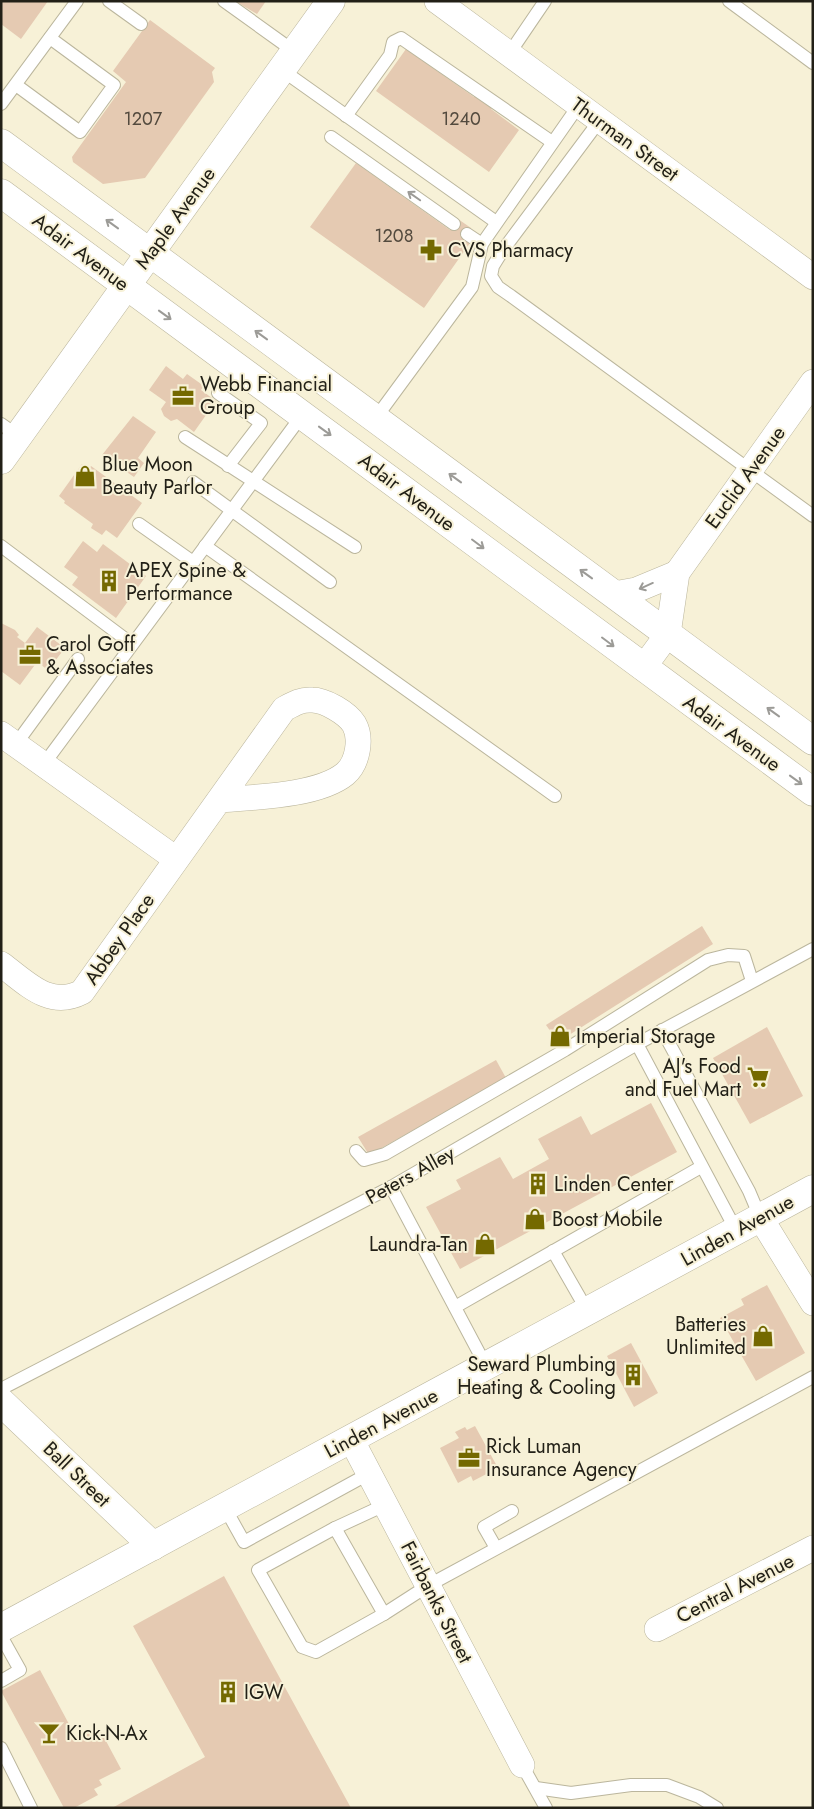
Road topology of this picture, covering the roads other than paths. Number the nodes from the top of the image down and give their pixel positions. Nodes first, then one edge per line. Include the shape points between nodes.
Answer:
1 (77, 1) edge
2 (109, 1) edge
3 (224, 1) edge
4 (331, 1) edge
5 (730, 1) edge
6 (439, 2) edge
7 (543, 2) edge
8 (141, 24) dead end
9 (50, 38) junction
10 (509, 54) junction
11 (289, 61) junction
12 (813, 63) edge
13 (16, 85) junction
14 (1, 104) edge
15 (579, 105) junction
16 (346, 116) junction
17 (600, 120) junction
18 (330, 137) dead end
19 (552, 142) junction
20 (1, 143) edge
21 (1, 192) edge
22 (496, 222) junction
23 (454, 224) dead end
24 (467, 234) dead end
25 (482, 244) junction
26 (151, 253) junction
27 (813, 277) edge
28 (126, 285) junction
29 (813, 382) edge
30 (218, 393) dead end
31 (303, 414) junction
32 (375, 419) junction
33 (10, 430) edge
34 (185, 437) dead end
35 (1, 460) edge
36 (228, 466) junction
37 (750, 469) junction
38 (252, 481) junction
39 (193, 482) dead end
40 (232, 510) junction
41 (813, 516) edge
42 (139, 524) dead end
43 (1, 546) edge
44 (205, 546) junction
45 (355, 547) dead end
46 (193, 562) junction
47 (677, 573) junction
48 (330, 582) dead end
49 (614, 594) junction
50 (668, 634) junction
51 (132, 644) junction
52 (78, 659) dead end
53 (643, 668) junction
54 (9, 739) edge
55 (813, 741) edge
56 (44, 764) junction
57 (813, 792) edge
58 (555, 796) dead end
59 (219, 800) junction
60 (176, 859) junction
61 (813, 949) edge
62 (1, 964) edge
63 (752, 981) junction
64 (662, 1030) junction
65 (637, 1044) junction
66 (356, 1151) dead end
67 (701, 1167) junction
68 (391, 1187) junction
69 (813, 1189) edge
70 (760, 1217) junction
71 (736, 1230) junction
72 (553, 1251) junction
73 (813, 1303) edge
74 (455, 1307) junction
75 (588, 1312) junction
76 (486, 1366) junction
77 (813, 1377) edge
78 (1, 1389) edge
79 (1, 1402) edge
80 (351, 1440) junction
81 (370, 1473) junction
82 (387, 1504) junction
83 (224, 1508) junction
84 (512, 1511) dead end
85 (335, 1528) junction
86 (153, 1546) junction
87 (496, 1548) junction
88 (813, 1548) edge
89 (429, 1585) junction
90 (384, 1614) junction
91 (1, 1628) edge
92 (657, 1629) dead end
93 (1, 1636) edge
94 (1, 1681) edge
95 (1, 1748) edge
96 (522, 1765) joint
97 (536, 1788) junction
98 (31, 1808) edge
99 (546, 1808) edge
100 (717, 1808) edge

1 - 9 lane
2 - 8 lane
3 - 11 lane
4 - 11 main road, Maple Avenue
5 - 12 lane
6 - 10 street, Thurman Street
7 - 10 lane
9 - 13 lane
9 - 13 lane via 114,85 80,132
10 - 15 street, Thurman Street
11 - 16 lane
11 - 26 main road, Maple Avenue
13 - 14 lane
15 - 17 street, Thurman Street
15 - 19 lane
16 - 19 lane via 390,55 392,42 401,38
16 - 22 lane
17 - 27 street, Thurman Street
17 - 37 lane via 503,250 491,276 498,287 510,296
23 -> 18 lane
19 - 22 lane
26 -> 20 main road, Adair Avenue
21 - 28 main road, Adair Avenue
22 - 25 lane
24 - 25 lane
25 - 32 lane via 472,287
26 - 28 main road, Maple Avenue
32 -> 26 main road, Adair Avenue
28 -> 31 main road, Adair Avenue
28 - 33 main road, Maple Avenue
29 - 37 street, Euclid Avenue
30 - 36 lane via 261,423
31 - 38 lane
31 -> 53 main road, Adair Avenue
49 -> 32 main road, Adair Avenue
33 - 35 main road, Maple Avenue
34 - 36 lane
36 - 38 lane
37 - 41 lane
37 - 47 street, Euclid Avenue
38 - 40 lane
38 - 45 lane
39 - 40 lane
40 - 44 lane
40 - 48 lane
42 - 46 lane
43 - 51 lane
44 - 46 lane
44 - 58 lane
46 - 51 lane
47 -> 49 street via 636,590
47 - 50 street, Euclid Avenue
49 - 50 main road, Adair Avenue
50 - 53 street, Euclid Avenue
55 -> 50 main road, Adair Avenue
51 - 56 lane
52 - 54 lane
53 -> 57 main road, Adair Avenue
54 - 56 street
56 - 60 street
59 - 59 street, Abbey Place via 286,794 326,784 346,773 357,758 354,724 336,708 314,699 298,701 284,709
59 - 60 street, Abbey Place
60 - 62 street, Abbey Place via 82,992 69,999 49,997
61 - 63 lane, Peters Alley
63 - 64 lane, Peters Alley
63 - 66 lane via 744,956 728,955 708,960 565,1050 385,1154 364,1160
64 - 65 lane, Peters Alley
64 - 70 lane
65 - 67 lane
65 - 68 lane, Peters Alley
67 - 71 lane
67 - 72 lane
68 - 74 lane
68 - 78 lane, Peters Alley
69 - 70 main road, Linden Avenue
70 - 71 main road, Linden Avenue
70 - 73 street
71 - 75 main road, Linden Avenue
72 - 74 lane
72 - 75 lane
74 - 76 lane
75 - 76 main road, Linden Avenue
76 - 80 main road, Linden Avenue
77 - 87 lane
79 - 86 main road, Ball Street
80 - 81 street, Fairbanks Street
80 - 83 main road, Linden Avenue
81 - 82 street, Fairbanks Street
81 - 83 lane via 244,1542
82 - 85 lane
82 - 89 street, Fairbanks Street
83 - 86 main road, Linden Avenue
84 - 87 lane via 484,1527
85 - 90 lane
85 - 90 lane via 258,1570 282,1613 302,1648 316,1652
86 - 91 main road, Linden Avenue
87 - 89 lane
88 - 92 street, Central Avenue
89 - 90 lane
89 - 96 street, Fairbanks Street
93 - 94 lane via 20,1670
95 - 98 lane
96 - 97 lane
97 - 99 lane
97 - 100 lane via 571,1793 631,1785 668,1785

